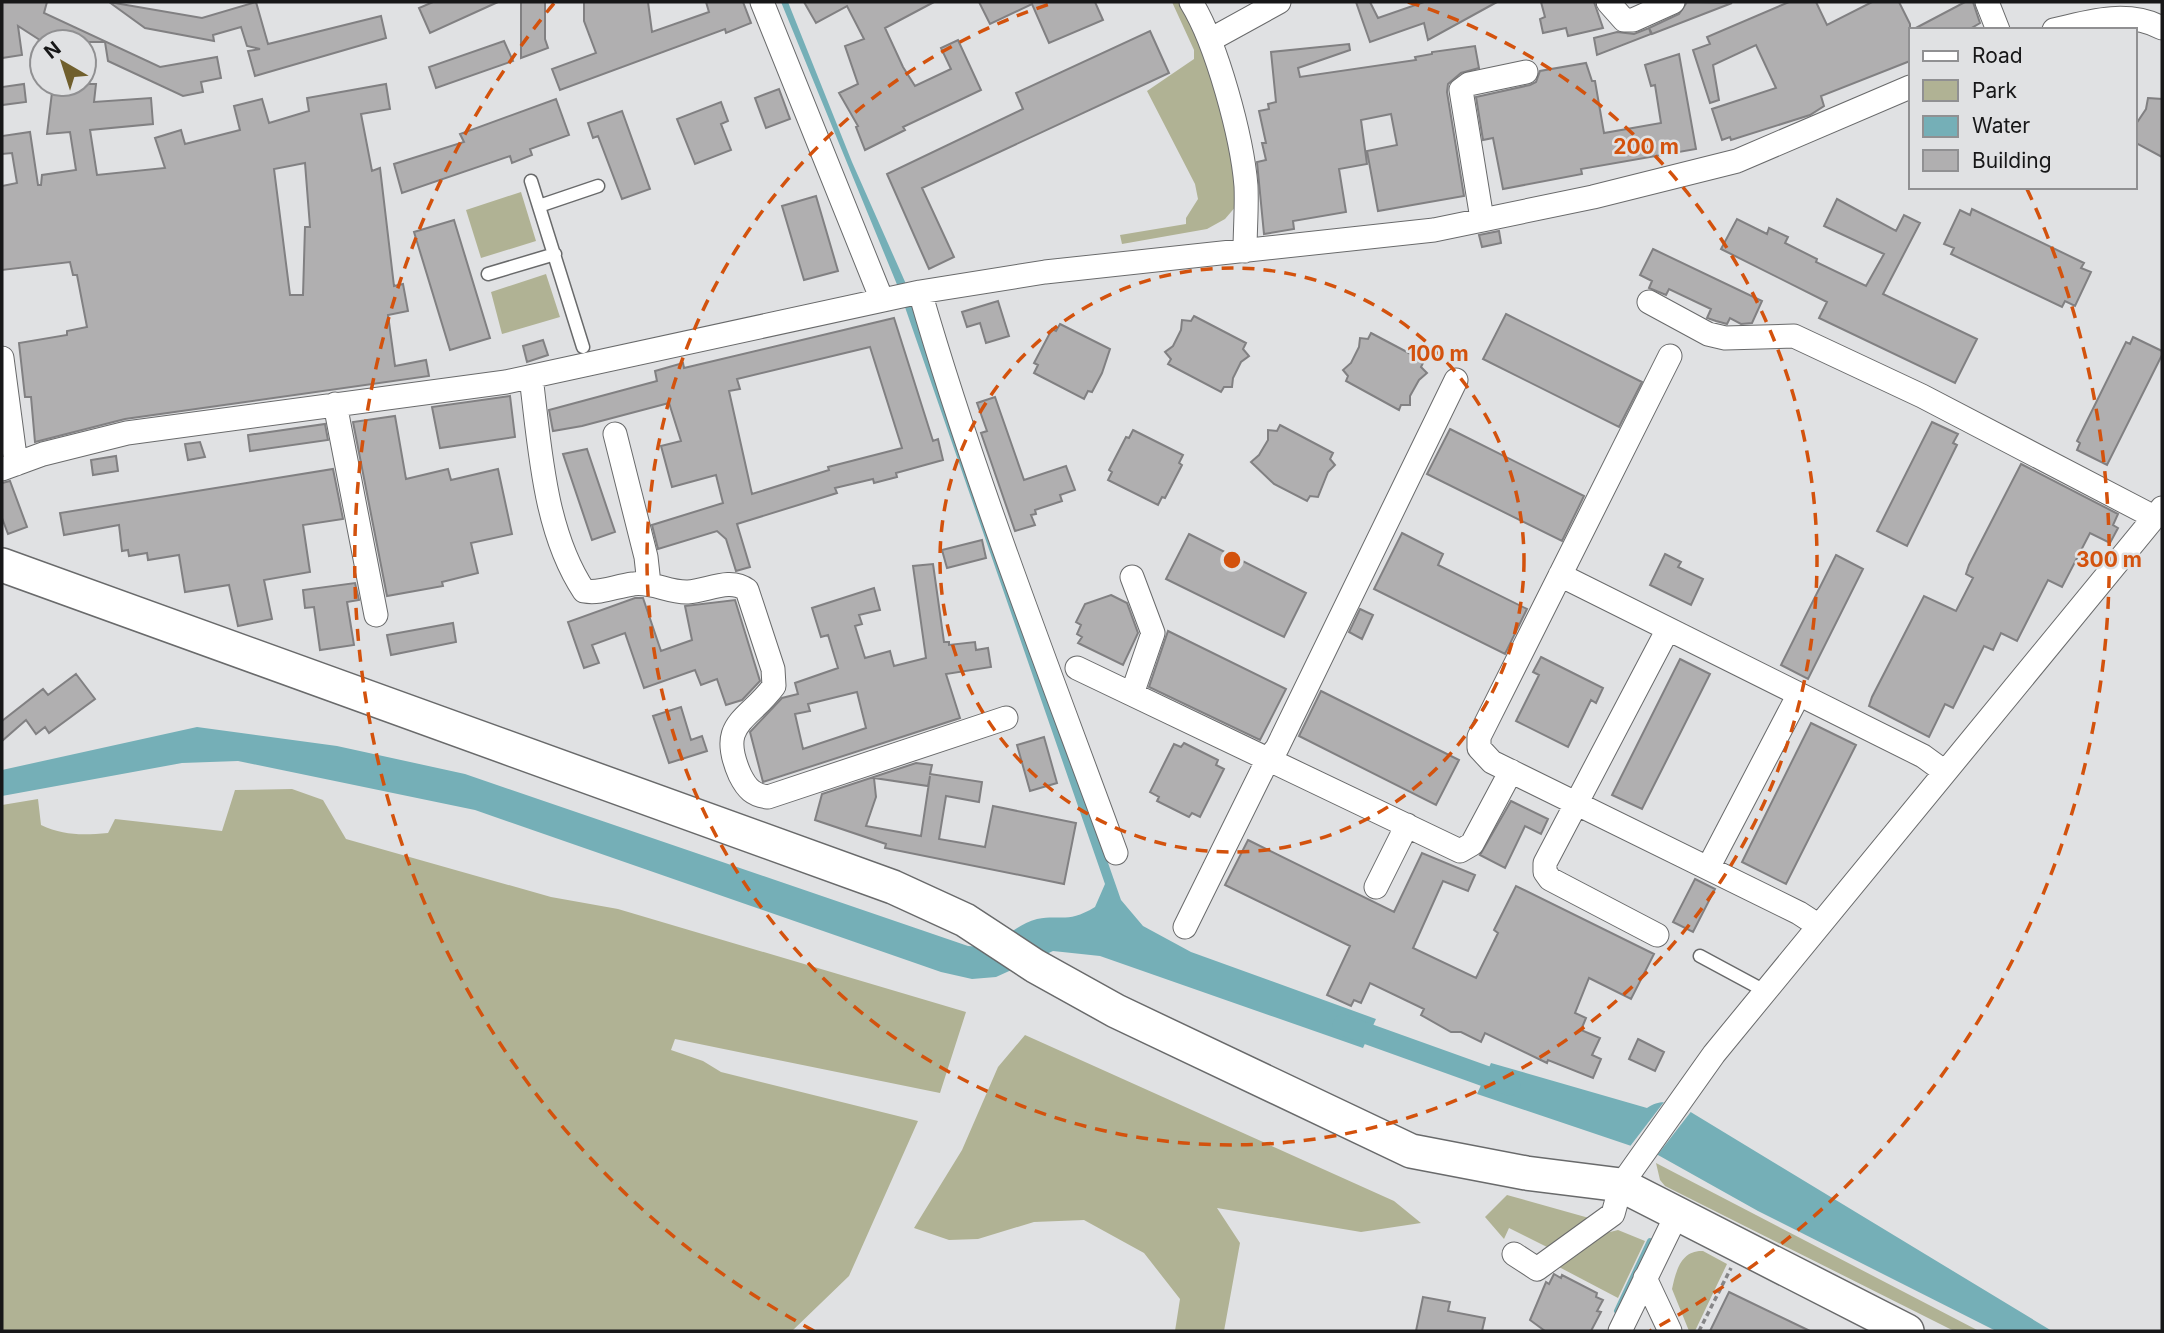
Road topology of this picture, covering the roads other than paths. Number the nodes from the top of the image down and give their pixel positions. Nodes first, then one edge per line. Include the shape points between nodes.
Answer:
1 (762, 2) edge
2 (1191, 2) edge
3 (1279, 2) edge
4 (1608, 2) edge
5 (1673, 2) edge
6 (1987, 2) edge
7 (2133, 10) edge
8 (1997, 28) edge
9 (2062, 28) edge
10 (2162, 28) edge
11 (1210, 40) junction
12 (1526, 72) dead end
13 (1909, 88) edge
14 (531, 181) dead end
15 (598, 186) dead end
16 (539, 206) junction
17 (1482, 219) junction
18 (1245, 251) junction
19 (555, 254) junction
20 (488, 275) dead end
21 (903, 295) junction
22 (1648, 302) dead end
23 (585, 356) junction
24 (1670, 356) dead end
25 (2, 358) edge
26 (531, 377) junction
27 (1456, 380) dead end
28 (335, 404) junction
29 (615, 435) dead end
30 (9, 467) edge
31 (2158, 512) edge
32 (2, 565) edge
33 (1560, 575) junction
34 (1132, 577) dead end
35 (649, 584) junction
36 (376, 615) dead end
37 (1668, 629) junction
38 (1077, 668) dead end
39 (1132, 694) junction
40 (1799, 694) junction
41 (1006, 718) dead end
42 (1268, 759) junction
43 (1511, 771) junction
44 (1945, 772) junction
45 (1577, 804) junction
46 (1407, 825) junction
47 (1116, 853) dead end
48 (1708, 868) junction
49 (1376, 887) dead end
50 (1819, 926) junction
51 (1185, 927) dead end
52 (1657, 935) dead end
53 (1700, 956) dead end
54 (1765, 991) junction
55 (1621, 1185) junction
56 (1677, 1214) junction
57 (1514, 1254) dead end
58 (1645, 1278) junction
59 (1627, 1328) edge
60 (1670, 1331) edge
61 (1907, 1331) edge

1 - 21 street
2 - 11 street
3 - 11 street
4 - 5 street via 1624,20 1633,20
6 - 8 street
7 - 9 street
7 - 10 street
11 - 18 street via 1246,185
12 - 17 street via 1469,84 1461,90
13 - 17 street via 1737,161
14 - 16 lane
15 - 16 lane
16 - 19 lane
17 - 18 street via 1434,230
18 - 21 street via 1045,272
19 - 20 lane
19 - 23 lane
21 - 23 street
21 - 47 street via 938,354
22 - 31 street via 1708,334 1726,338 1794,336
23 - 26 street
24 - 33 street
25 - 30 street
26 - 28 street
26 - 35 street via 542,463 558,533 574,576 584,591 595,593
27 - 42 street
28 - 30 street via 127,433
28 - 36 street
29 - 35 street
31 - 44 street
32 - 55 main road via 893,887 965,920 1035,966 1149,1027 1411,1151
33 - 37 street
33 - 43 street via 1479,737 1484,756
34 - 39 street via 1153,633
35 - 41 street via 687,593 732,584 747,590 774,685 732,733 734,761 754,795 768,797
37 - 40 street
37 - 45 street
38 - 39 street
39 - 42 street
40 - 44 street via 1923,756
40 - 48 street
42 - 46 street
42 - 51 street
43 - 45 street
43 - 46 street via 1467,849 1460,851
44 - 50 street
45 - 48 street
45 - 52 street via 1545,863 1545,872
46 - 49 street
48 - 50 street
50 - 54 street
53 - 54 lane
54 - 55 street
55 - 56 main road
55 - 57 street via 1613,1214 1537,1269
56 - 58 street
56 - 61 main road
58 - 59 street
58 - 60 street

